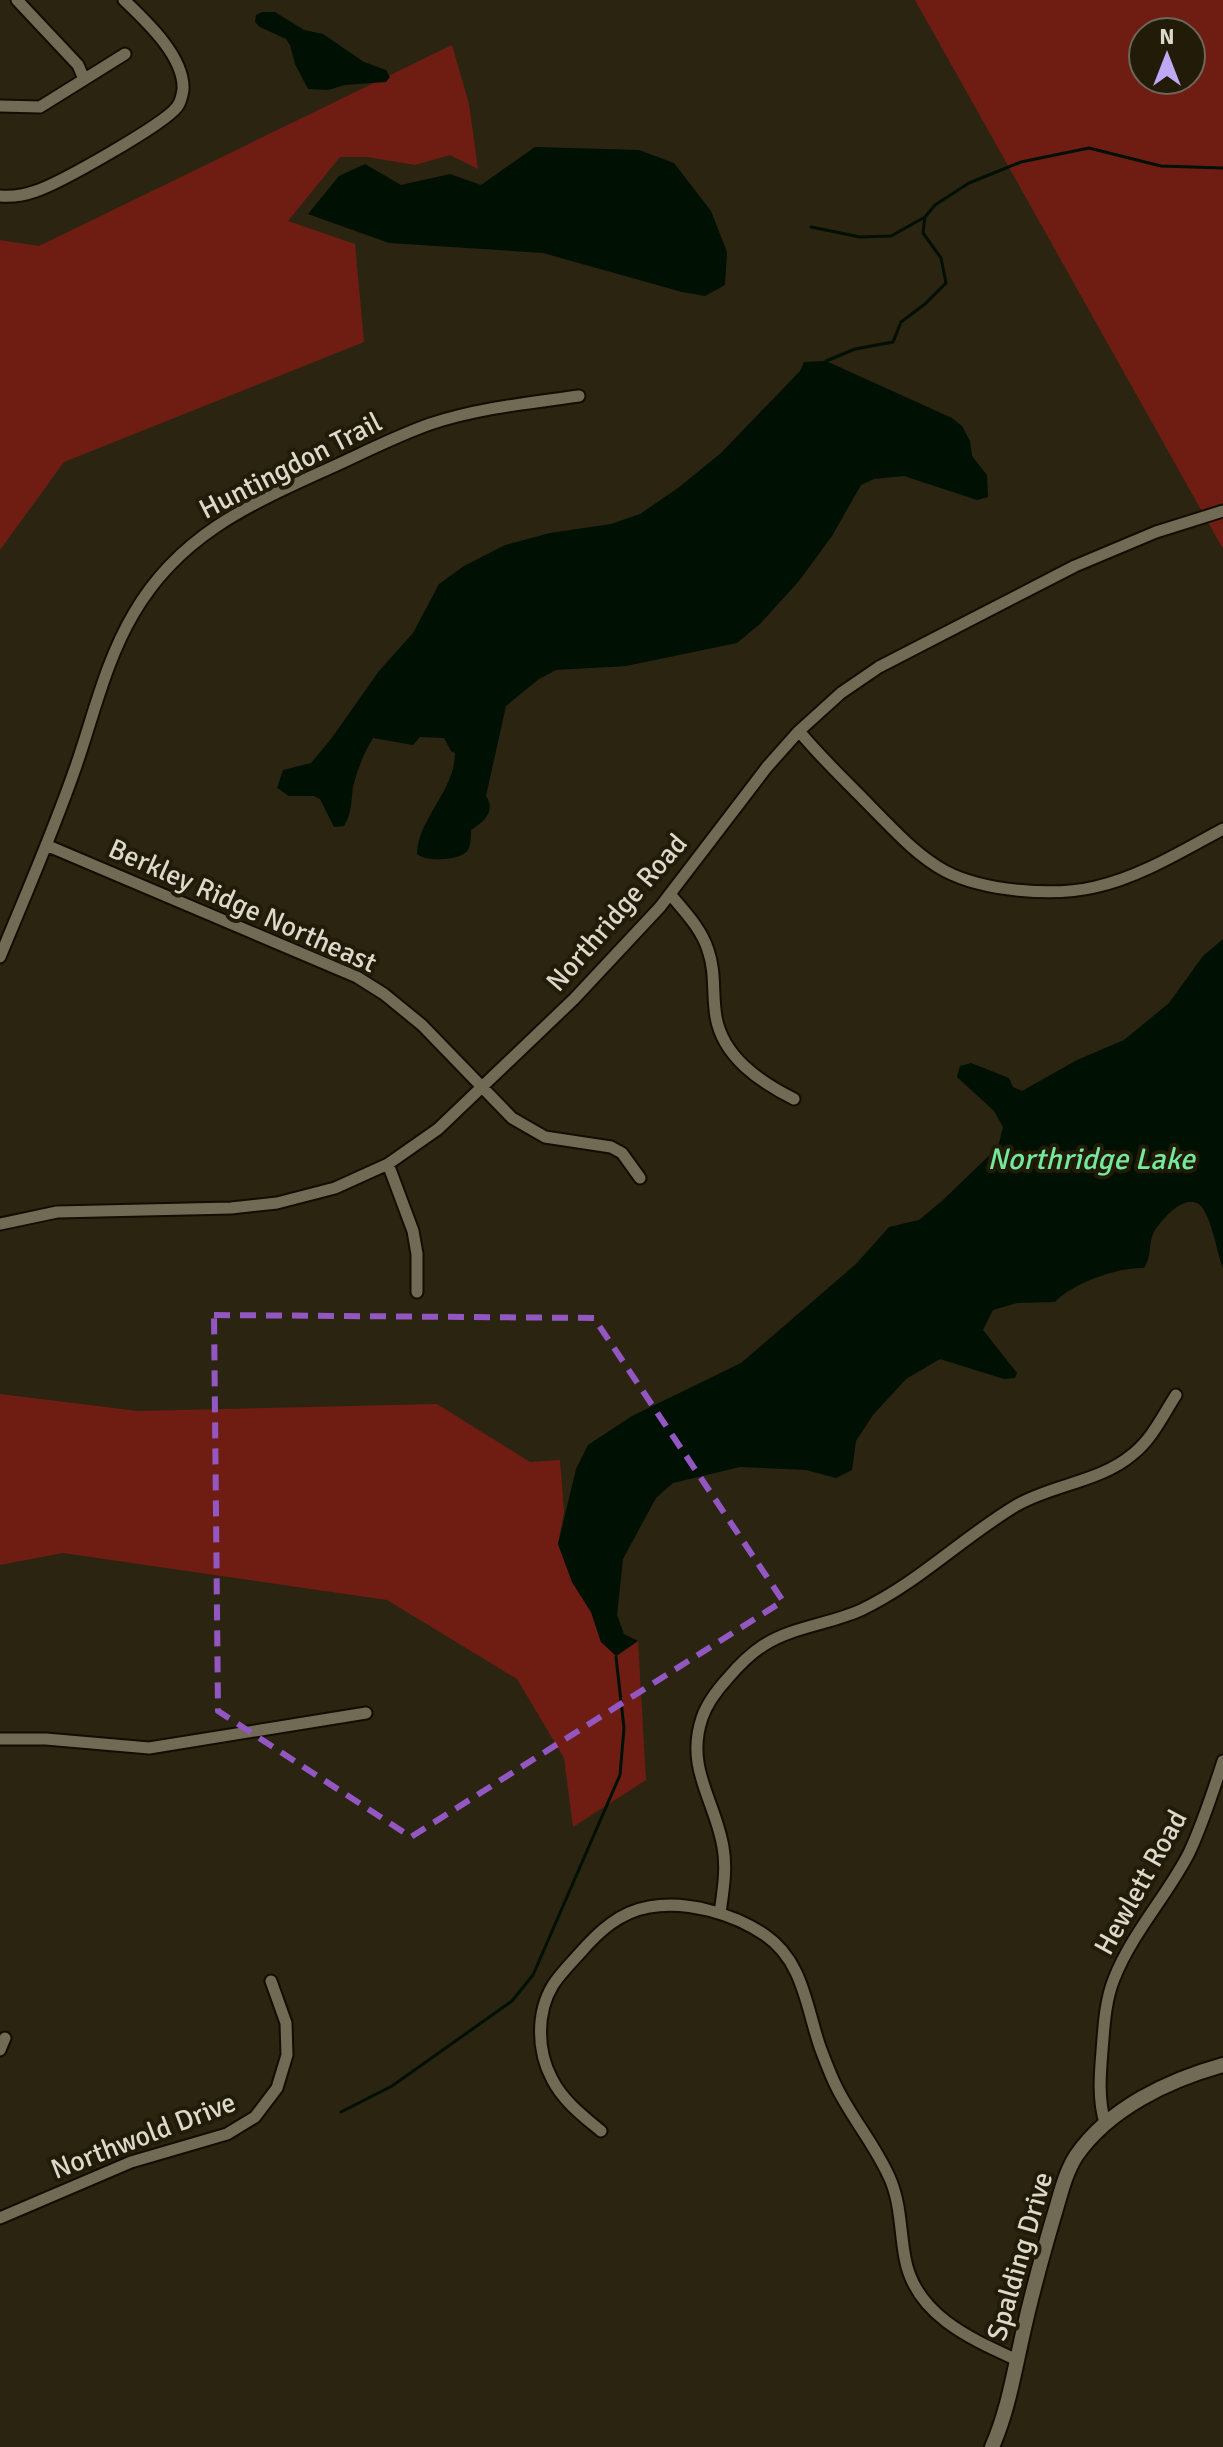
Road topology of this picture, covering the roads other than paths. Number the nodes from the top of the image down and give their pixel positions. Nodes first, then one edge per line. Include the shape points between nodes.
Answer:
1 (17, 0) edge
2 (124, 0) edge
3 (125, 54) dead end
4 (84, 79) junction
5 (0, 106) edge
6 (0, 196) edge
7 (579, 396) dead end
8 (1223, 511) edge
9 (799, 731) junction
10 (1223, 829) edge
11 (46, 845) junction
12 (670, 894) junction
13 (0, 957) edge
14 (483, 1088) junction
15 (794, 1099) dead end
16 (388, 1164) junction
17 (640, 1178) dead end
18 (0, 1224) edge
19 (417, 1292) dead end
20 (1176, 1395) dead end
21 (366, 1713) dead end
22 (0, 1739) edge
23 (1223, 1761) edge
24 (720, 1913) junction
25 (271, 1981) dead end
26 (5, 2038) dead end
27 (0, 2050) edge
28 (1223, 2065) edge
29 (1105, 2123) junction
30 (601, 2131) dead end
31 (0, 2218) edge
32 (1017, 2360) junction
33 (992, 2447) edge

1 - 4 street via 78,65
2 - 6 street via 149,23 175,61 183,87 176,109 53,184
3 - 4 street
4 - 5 street via 40,107
7 - 11 street, Huntingdon Trail via 430,424 261,500 199,537 159,576 121,638
8 - 9 street, Northridge Road via 1113,548 879,667
9 - 10 street via 916,852 947,872 981,884 1047,892 1094,888 1163,861
9 - 12 street, Northridge Road
11 - 13 street, Huntingdon Trail
11 - 14 street, Berkley Ridge Northeast via 357,977 422,1025
12 - 14 street, Northridge Road
12 - 15 street via 708,948 715,1016 726,1045 756,1077
14 - 16 street, Northridge Road
14 - 17 street, Berkley Ridge Northeast via 531,1131 611,1147
16 - 18 street, Northridge Road via 335,1188 277,1203 57,1212
16 - 19 street via 413,1231
20 - 24 street via 1148,1439 1122,1463 1019,1504 898,1590 860,1610 766,1643 721,1686 703,1716 696,1751 724,1849
21 - 22 street via 149,1748
23 - 29 street, Hewlett Road via 1188,1854 1113,1981 1100,2072
24 - 30 street via 667,1905 628,1913 595,1936 553,1985 540,2025 544,2060 562,2095
24 - 32 street via 767,1936 796,1969 835,2085 892,2183 905,2261 922,2296 956,2330
25 - 31 street, Northwold Drive via 286,2023 287,2055 277,2088 255,2117 227,2134 131,2162
26 - 27 street
28 - 29 street, Spalding Drive via 1163,2087
29 - 32 street, Spalding Drive via 1066,2175
32 - 33 street, Spalding Drive

